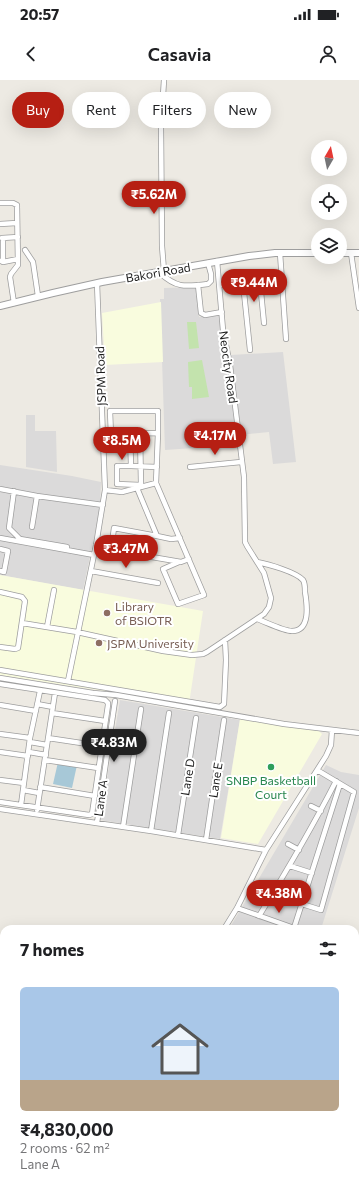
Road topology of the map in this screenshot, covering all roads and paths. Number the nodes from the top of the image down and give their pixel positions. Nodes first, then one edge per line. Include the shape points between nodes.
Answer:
1 (164, 80) edge
2 (0, 203) edge
3 (17, 223) junction
4 (0, 224) edge
5 (18, 237) junction
6 (2, 238) edge
7 (26, 250) dead end
8 (280, 253) junction
9 (311, 253) edge
10 (347, 253) edge
11 (351, 253) junction
12 (359, 253) edge
13 (18, 259) junction
14 (217, 261) junction
15 (2, 262) edge
16 (208, 263) junction
17 (162, 271) junction
18 (282, 280) junction
19 (260, 282) junction
20 (97, 283) junction
21 (243, 283) junction
22 (198, 285) junction
23 (220, 285) junction
24 (38, 296) junction
25 (14, 303) junction
26 (0, 306) edge
27 (359, 308) edge
28 (222, 312) junction
29 (264, 323) dead end
30 (286, 339) dead end
31 (250, 350) dead end
32 (140, 433) junction
33 (158, 433) junction
34 (130, 434) junction
35 (102, 435) junction
36 (112, 435) junction
37 (241, 462) junction
38 (131, 466) junction
39 (140, 467) junction
40 (157, 467) junction
41 (190, 467) dead end
42 (156, 482) junction
43 (139, 487) junction
44 (0, 489) edge
45 (105, 490) junction
46 (14, 491) junction
47 (37, 496) junction
48 (103, 505) junction
49 (32, 527) dead end
50 (157, 536) junction
51 (0, 538) edge
52 (180, 538) junction
53 (67, 547) dead end
54 (0, 549) edge
55 (94, 555) junction
56 (189, 559) junction
57 (181, 562) junction
58 (257, 562) junction
59 (91, 571) junction
60 (0, 572) edge
61 (158, 583) dead end
62 (54, 590) dead end
63 (0, 592) edge
64 (257, 619) junction
65 (22, 623) junction
66 (47, 627) junction
67 (77, 632) junction
68 (225, 640) junction
69 (0, 647) edge
70 (0, 670) edge
71 (0, 678) edge
72 (68, 681) junction
73 (0, 684) edge
74 (48, 685) junction
75 (40, 691) junction
76 (47, 692) junction
77 (56, 693) junction
78 (115, 701) dead end
79 (37, 704) junction
80 (0, 705) edge
81 (53, 707) junction
82 (141, 709) dead end
83 (36, 711) junction
84 (52, 713) junction
85 (169, 713) dead end
86 (196, 718) dead end
87 (105, 720) junction
88 (224, 720) dead end
89 (332, 730) junction
90 (359, 733) edge
91 (0, 734) edge
92 (48, 738) junction
93 (30, 740) junction
94 (47, 744) junction
95 (101, 746) junction
96 (0, 752) edge
97 (28, 754) junction
98 (45, 757) junction
99 (98, 768) junction
100 (317, 770) junction
101 (0, 780) edge
102 (24, 783) junction
103 (338, 783) junction
104 (40, 787) junction
105 (23, 790) junction
106 (39, 793) junction
107 (95, 796) junction
108 (0, 802) edge
109 (21, 805) junction
110 (311, 806) dead end
111 (37, 807) junction
112 (0, 809) edge
113 (321, 811) junction
114 (36, 814) junction
115 (97, 823) junction
116 (123, 827) junction
117 (151, 831) junction
118 (178, 835) junction
119 (206, 840) junction
120 (288, 844) dead end
121 (266, 850) junction
122 (299, 850) junction
123 (290, 866) junction
124 (312, 873) junction
125 (302, 904) junction
126 (237, 908) junction
127 (258, 916) junction
128 (226, 925) edge
129 (285, 925) edge
130 (295, 925) edge

1 - 17 street
2 - 3 street via 16,204
3 - 4 street
3 - 5 street
5 - 6 street
5 - 13 street
6 - 15 street
7 - 24 street via 33,262
8 - 9 street, Bakori Road
8 - 14 street, Bakori Road
8 - 18 street
10 - 11 street
11 - 12 street
11 - 27 street
13 - 15 street
13 - 25 street via 18,265 10,277
14 - 16 street, Bakori Road
14 - 23 street, Neocity Road
16 - 17 street, Bakori Road
16 - 22 street via 211,280 208,284
17 - 20 street, Bakori Road
17 - 22 street via 168,281 175,284
18 - 19 street
18 - 30 street
19 - 21 street
19 - 29 street
20 - 24 street, Bakori Road
20 - 35 street, JSPM Road
21 - 23 street
21 - 31 street
22 - 28 street via 201,313 205,315
23 - 28 street, Neocity Road
24 - 25 street, Bakori Road
25 - 26 street, Bakori Road
28 - 37 street, Neocity Road
32 - 33 street
32 - 34 street
32 - 39 street
33 - 36 street via 158,411 110,411
33 - 40 street
34 - 36 street
34 - 38 street
35 - 36 street
35 - 45 street, JSPM Road
37 - 41 street
37 - 58 street, Neocity Road via 244,477 246,542
38 - 39 street
38 - 43 street via 117,466 117,484
39 - 40 street
39 - 43 street
40 - 42 street
42 - 43 street
42 - 52 street
43 - 45 street via 122,492
43 - 50 street
44 - 46 street
45 - 48 street, JSPM Road
46 - 47 street
46 - 53 street via 10,528 15,534 20,539
47 - 48 street
47 - 49 street
48 - 55 street, JSPM Road
50 - 52 street
50 - 57 street via 114,528 111,550
51 - 55 street
52 - 56 street
54 - 60 street via 8,551 4,572
55 - 59 street, JSPM Road
56 - 57 street
56 - 57 street via 204,595 178,604 163,569
58 - 64 street, Neocity Road via 264,573 271,598 267,611
58 - 64 street via 302,579 307,612 302,627 291,631
59 - 61 street
59 - 67 street, JSPM Road
62 - 66 street
63 - 65 street via 24,599
64 - 68 street, Neocity Road
65 - 66 street, Neocity Road
65 - 69 street via 18,648
66 - 67 street, Neocity Road
67 - 68 street, Neocity Road via 192,655 203,654
67 - 72 street, JSPM Road
68 - 72 street via 224,704 220,707
70 - 72 street
71 - 74 street
73 - 75 street
74 - 76 street
74 - 89 street
75 - 76 street
75 - 79 street
76 - 77 street
77 - 81 street
77 - 87 street via 107,701
78 - 115 street, Lane A
79 - 81 street
79 - 83 street
80 - 83 street
81 - 84 street
82 - 116 street
83 - 93 street
84 - 87 street
84 - 92 street
85 - 117 street
86 - 118 street, Lane D
87 - 95 street
88 - 119 street, Lane E
89 - 90 street
89 - 100 street via 330,749
91 - 93 street
92 - 94 street
92 - 95 street
93 - 94 street
93 - 97 street
94 - 98 street
95 - 99 street
96 - 97 street
97 - 98 street
97 - 102 street
98 - 99 street
98 - 104 street
99 - 107 street
100 - 103 street
100 - 121 street
101 - 102 street
102 - 105 street
103 - 113 street
103 - 124 street
103 - 125 street via 354,792 321,910
104 - 106 street
104 - 107 street
105 - 106 street
105 - 109 street
106 - 111 street
107 - 111 street via 91,815
108 - 109 street
109 - 111 street
110 - 113 street
111 - 114 street
112 - 114 street
113 - 122 street
114 - 115 street
115 - 116 street
116 - 117 street
117 - 118 street
118 - 119 street
119 - 121 street
120 - 122 street
121 - 126 street
122 - 123 street
123 - 124 street
123 - 127 street
124 - 125 street
125 - 130 street
126 - 127 street
126 - 128 street
127 - 129 street

